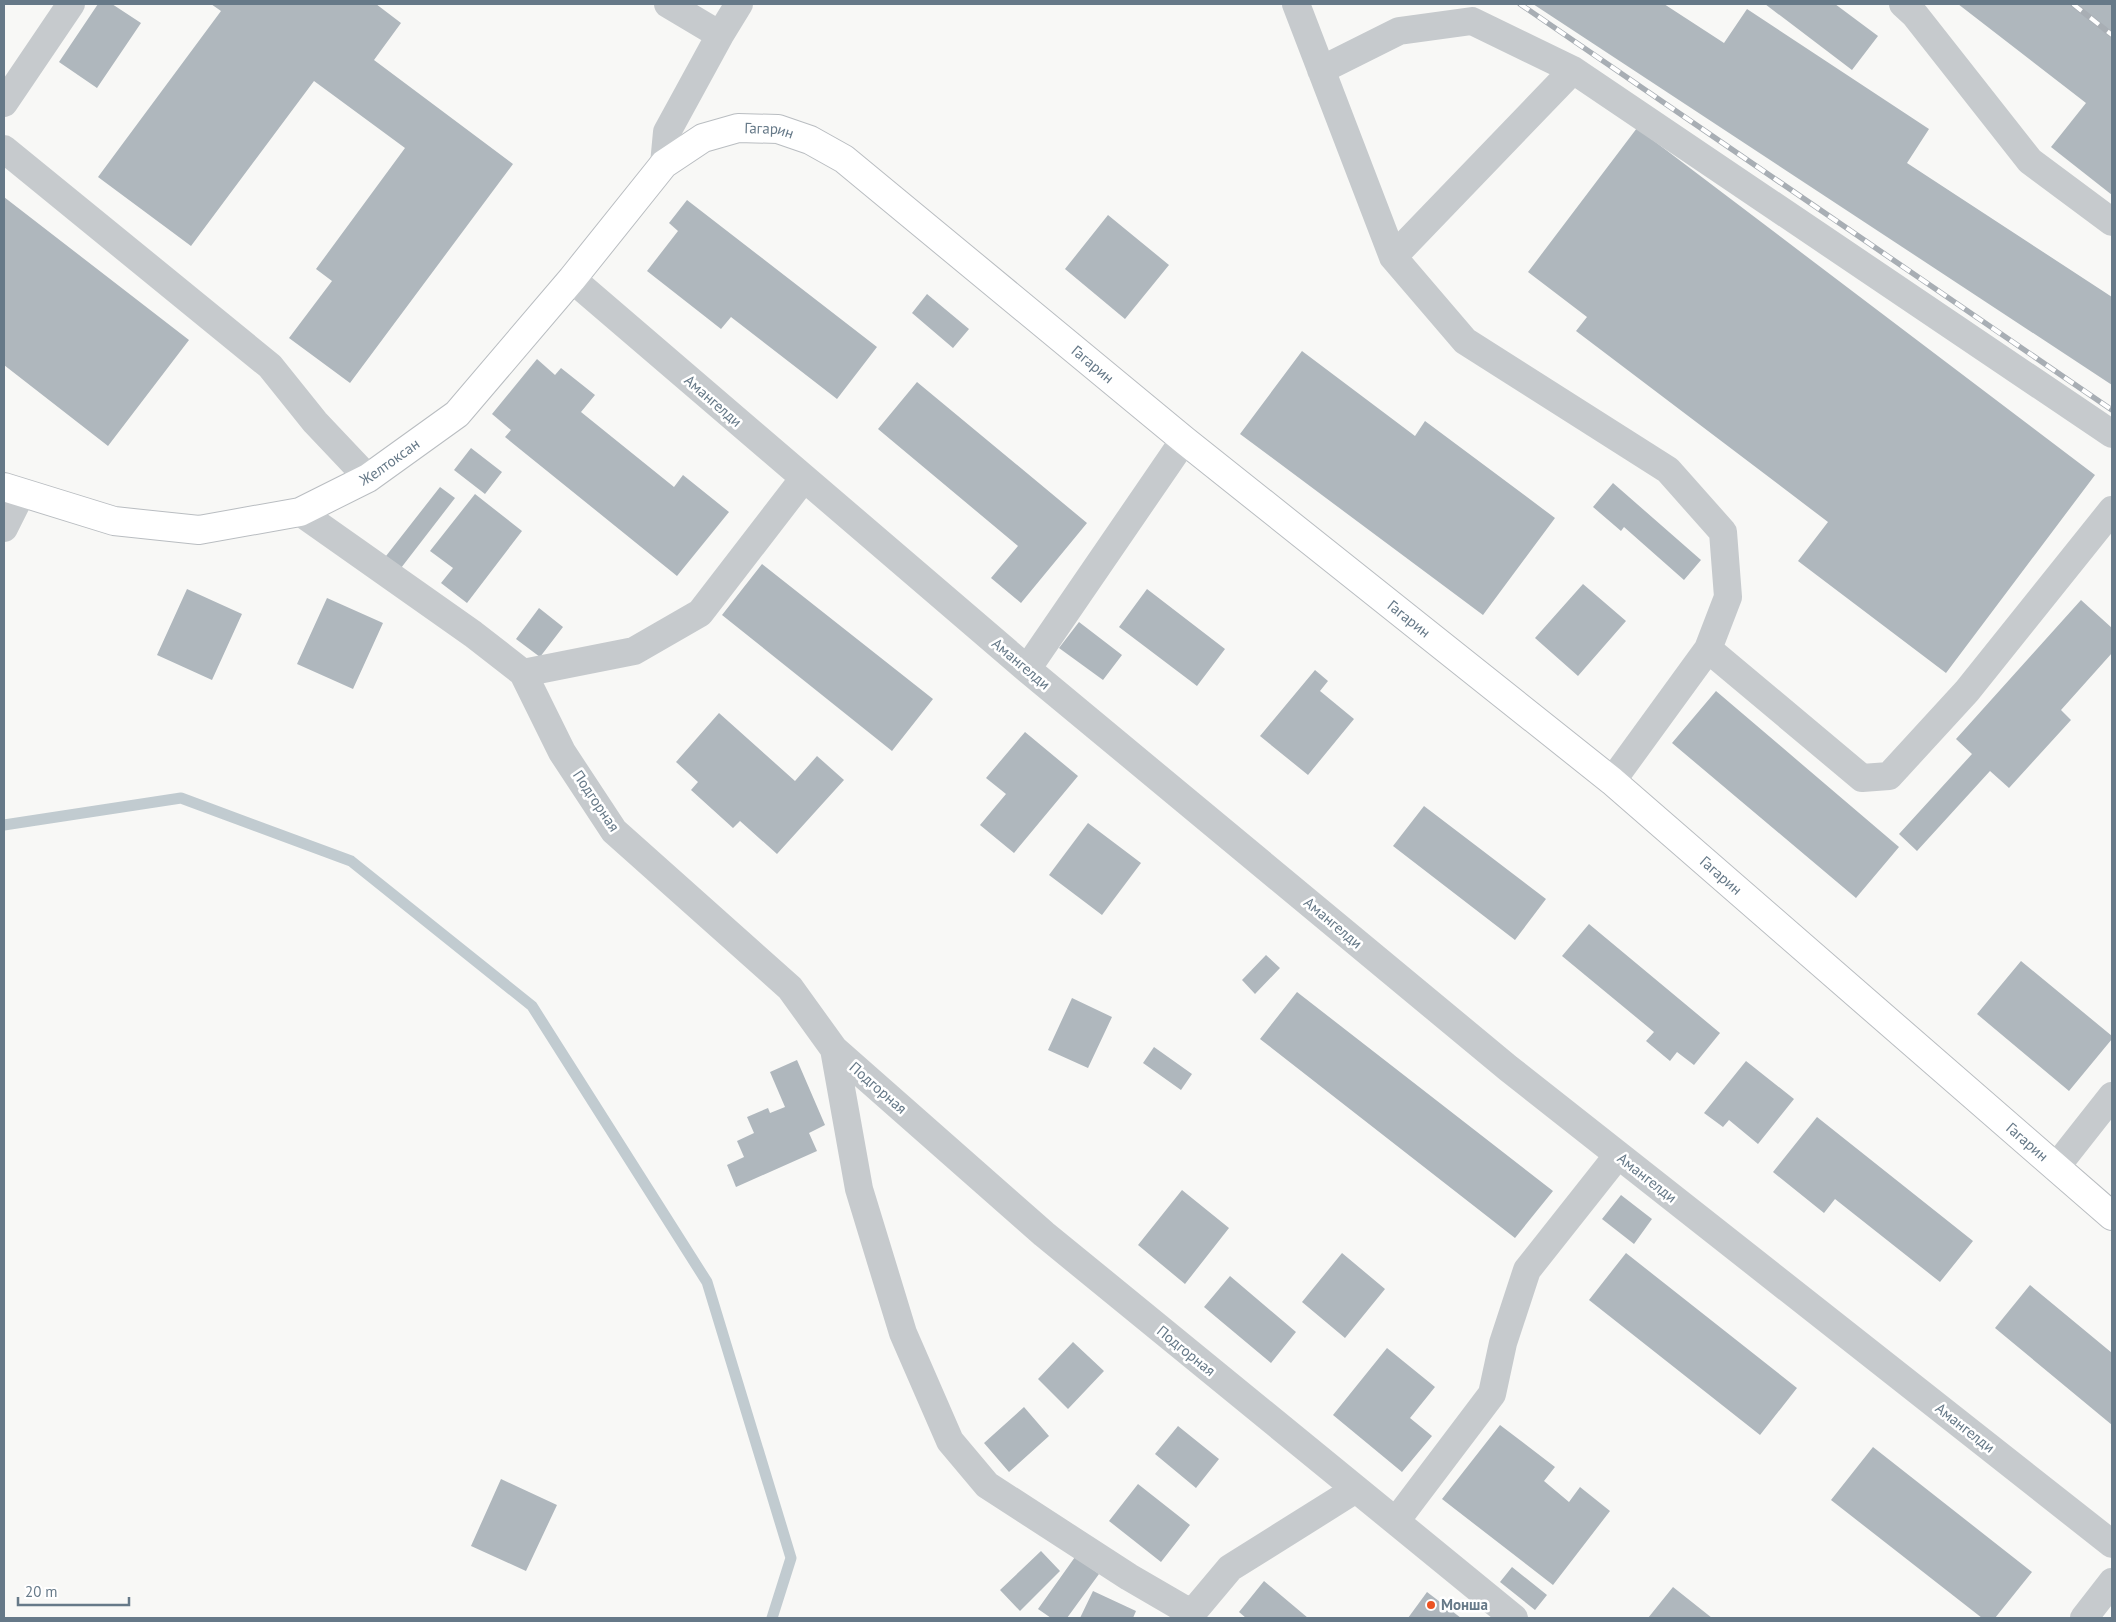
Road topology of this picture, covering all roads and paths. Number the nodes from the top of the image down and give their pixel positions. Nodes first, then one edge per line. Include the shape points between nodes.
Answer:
1 (70, 4) edge
2 (668, 4) edge
3 (739, 4) edge
4 (1296, 4) edge
5 (1902, 4) edge
6 (720, 35) junction
7 (1321, 70) junction
8 (1573, 70) junction
9 (4, 103) edge
10 (4, 148) edge
11 (664, 164) junction
12 (2112, 222) edge
13 (1393, 257) junction
14 (572, 279) junction
15 (2112, 434) edge
16 (1184, 440) junction
17 (368, 478) junction
18 (804, 478) junction
19 (12, 490) edge
20 (2112, 510) edge
21 (300, 512) junction
22 (4, 528) edge
23 (1708, 649) junction
24 (1027, 669) junction
25 (523, 673) junction
26 (1612, 781) junction
27 (834, 1049) junction
28 (2112, 1096) edge
29 (1618, 1154) junction
30 (2056, 1168) junction
31 (2112, 1216) edge
32 (1356, 1489) junction
33 (1396, 1521) junction
34 (2112, 1544) edge
35 (2112, 1582) edge
36 (1190, 1616) edge
37 (1514, 1618) edge
38 (2084, 1618) edge

1 - 9 street
2 - 6 street
3 - 6 street
4 - 7 street
5 - 12 street via 1915,15 2030,162
6 - 11 street via 667,132
7 - 8 street via 1399,31 1472,22
7 - 13 street
8 - 13 street
8 - 15 street
10 - 17 street via 270,366 315,422
11 - 14 main road, Желтоксан
11 - 16 main road, Гагарин via 703,138 738,128 778,129 810,140 844,159
13 - 23 street via 1465,341 1668,470 1723,532 1728,597
14 - 17 main road, Желтоксан via 457,414
14 - 18 street, Амангелди
16 - 24 street
16 - 26 main road, Гагарин
17 - 21 main road, Желтоксан
18 - 24 street, Амангелди
18 - 25 street via 700,613 634,651
19 - 21 main road, Желтоксан via 114,521 199,530
19 - 22 street
20 - 23 street via 1967,691 1888,776 1862,778
21 - 25 street, Подгорная
23 - 26 street
24 - 29 street, Амангелди via 1508,1068
25 - 27 street, Подгорная via 562,752 614,831 790,988
26 - 30 main road, Гагарин
27 - 32 street, Подгорная via 1044,1234
27 - 36 street via 859,1190 903,1333 950,1440 986,1485
28 - 30 street
29 - 33 street via 1527,1270 1503,1343 1492,1394
29 - 34 street, Амангелди
30 - 31 main road, Гагарин
32 - 33 street, Подгорная
32 - 36 street via 1230,1568
33 - 37 street, Подгорная
35 - 38 street

